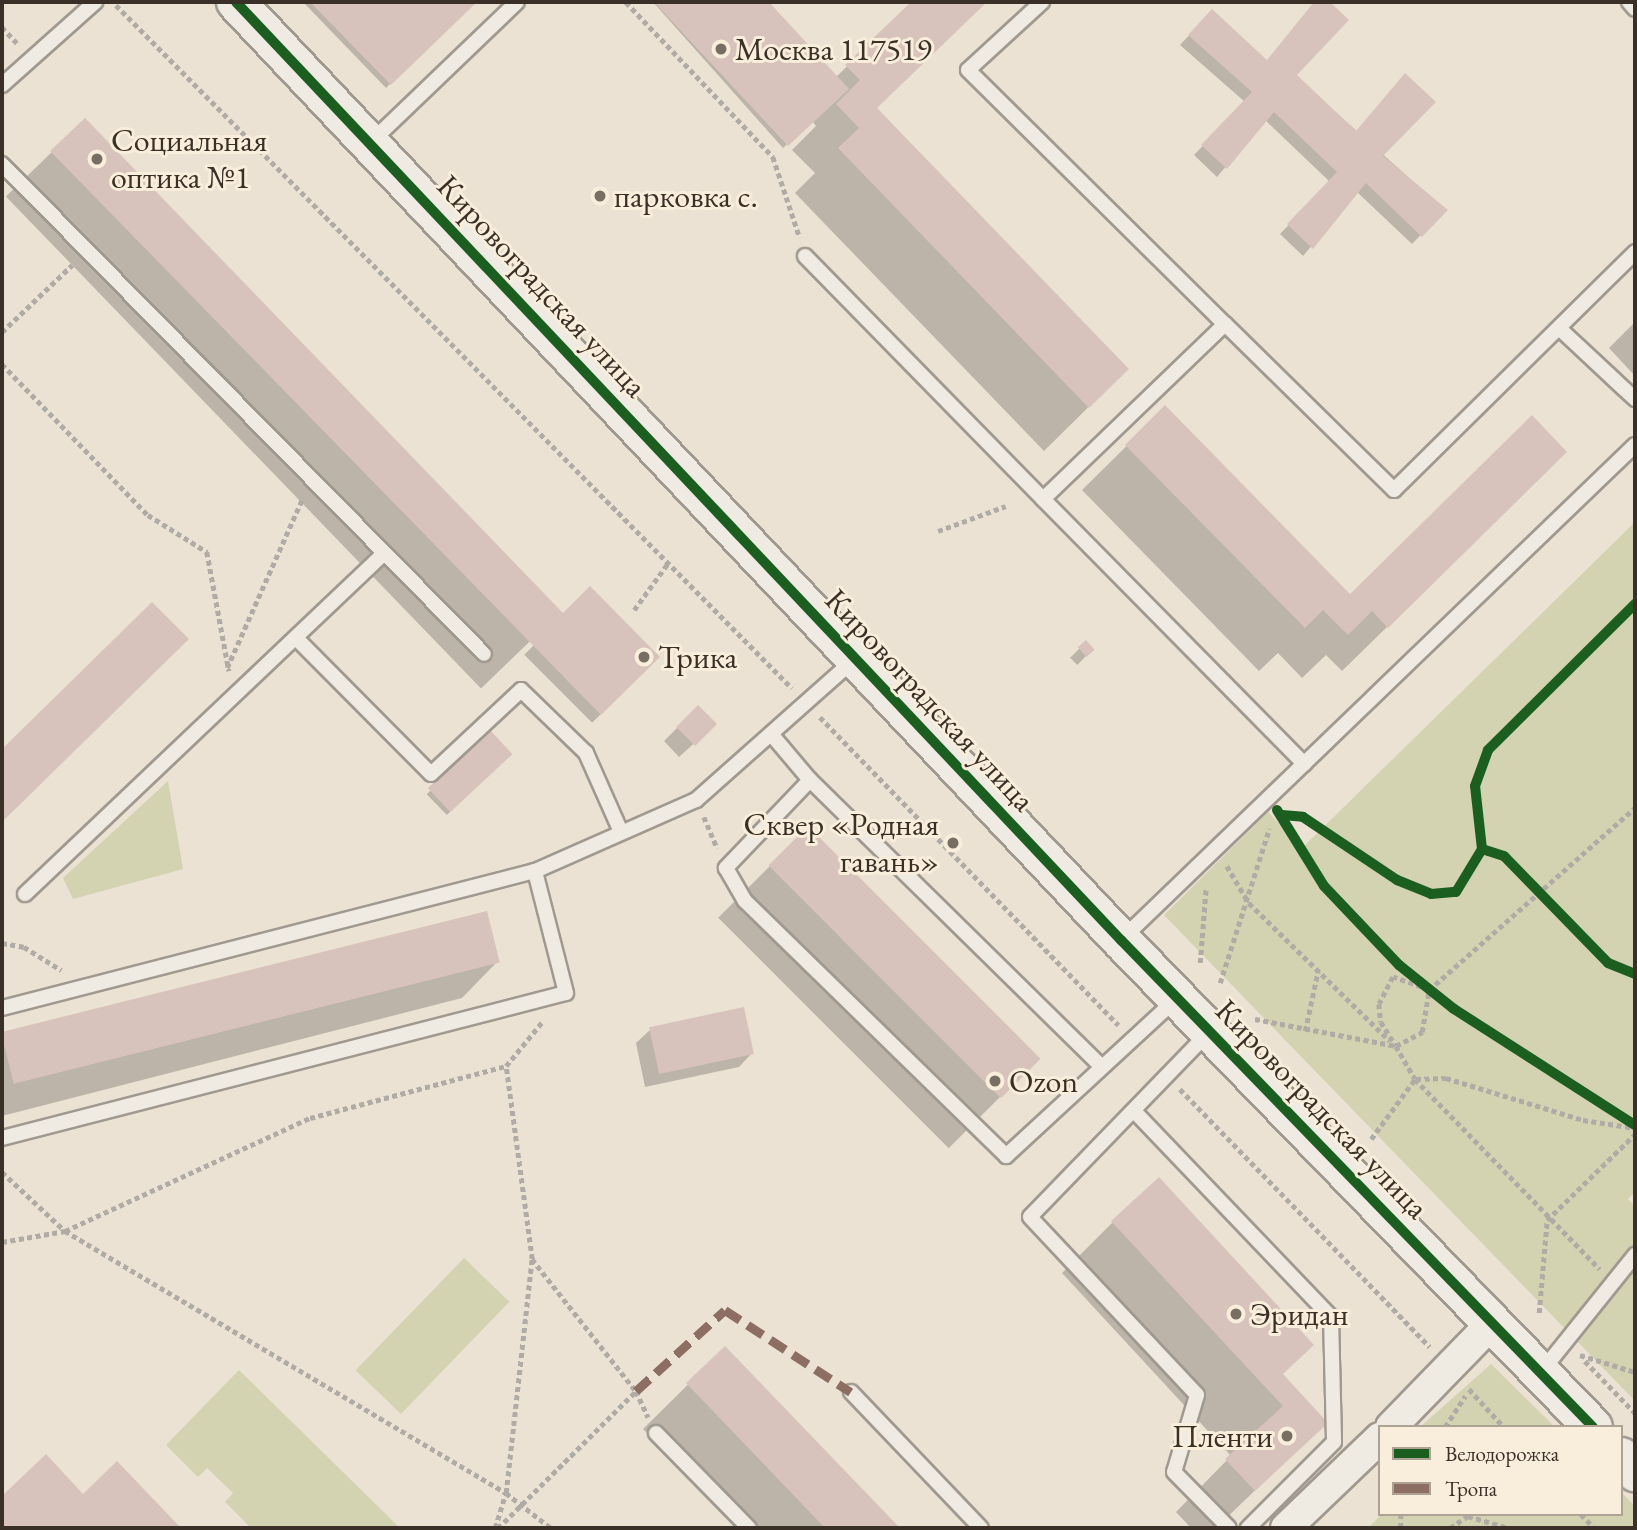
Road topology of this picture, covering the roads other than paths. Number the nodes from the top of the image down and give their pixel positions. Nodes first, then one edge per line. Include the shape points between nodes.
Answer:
1 (95, 2) edge
2 (236, 2) edge
3 (517, 2) edge
4 (1042, 2) edge
5 (1629, 2) edge
6 (1635, 9) edge
7 (2, 85) edge
8 (371, 142) junction
9 (2, 164) edge
10 (1635, 252) edge
11 (805, 257) road end
12 (1225, 324) junction
13 (1560, 329) junction
14 (1635, 399) edge
15 (1635, 445) edge
16 (1043, 499) junction
17 (382, 555) junction
18 (297, 639) junction
19 (484, 654) dead end
20 (855, 659) junction
21 (772, 736) junction
22 (1304, 765) junction
23 (810, 780) junction
24 (621, 832) junction
25 (535, 871) junction
26 (25, 894) dead end
27 (1121, 940) junction
28 (1177, 998) junction
29 (2, 1008) edge
30 (1210, 1031) junction
31 (1100, 1065) junction
32 (1136, 1113) junction
33 (2, 1138) edge
34 (1635, 1255) edge
35 (1492, 1322) junction
36 (1541, 1372) junction
37 (851, 1392) dead end
38 (1393, 1425) edge
39 (1591, 1425) edge
40 (656, 1433) road end
41 (1378, 1440) edge
42 (1623, 1459) edge
43 (1635, 1472) edge
44 (749, 1528) edge
45 (981, 1528) edge
46 (1229, 1528) edge
47 (1248, 1528) edge
48 (1286, 1528) edge

1 - 7 lane
2 - 8 street, Кировоградская улица
3 - 8 lane
4 - 12 lane via 968,70
5 - 6 lane
8 - 20 street, Кировоградская улица
9 - 17 lane
10 - 13 lane
11 - 16 lane
12 - 13 lane via 1394,490
12 - 16 lane
13 - 14 lane
15 - 22 lane
16 - 22 lane
17 - 18 lane
17 - 19 lane
18 - 24 lane via 431,774 521,690 586,754
18 - 26 lane
20 - 21 lane
20 - 27 street, Кировоградская улица
21 - 23 lane
21 - 24 lane via 696,800
22 - 27 lane
23 - 31 lane
23 - 31 lane via 726,868 745,901 1006,1156
24 - 25 lane
25 - 29 lane
25 - 33 lane via 566,993
27 - 28 street, Кировоградская улица
28 - 30 street, Кировоградская улица
28 - 31 lane
30 - 32 lane
30 - 35 street, Кировоградская улица
32 - 46 lane via 1030,1217 1197,1395 1174,1472
32 - 47 lane via 1331,1317 1334,1442
34 - 36 lane
35 - 36 street, Кировоградская улица
35 - 38 street
36 - 39 street, Кировоградская улица
37 - 45 lane
40 - 44 lane
41 - 48 street
42 - 43 street

